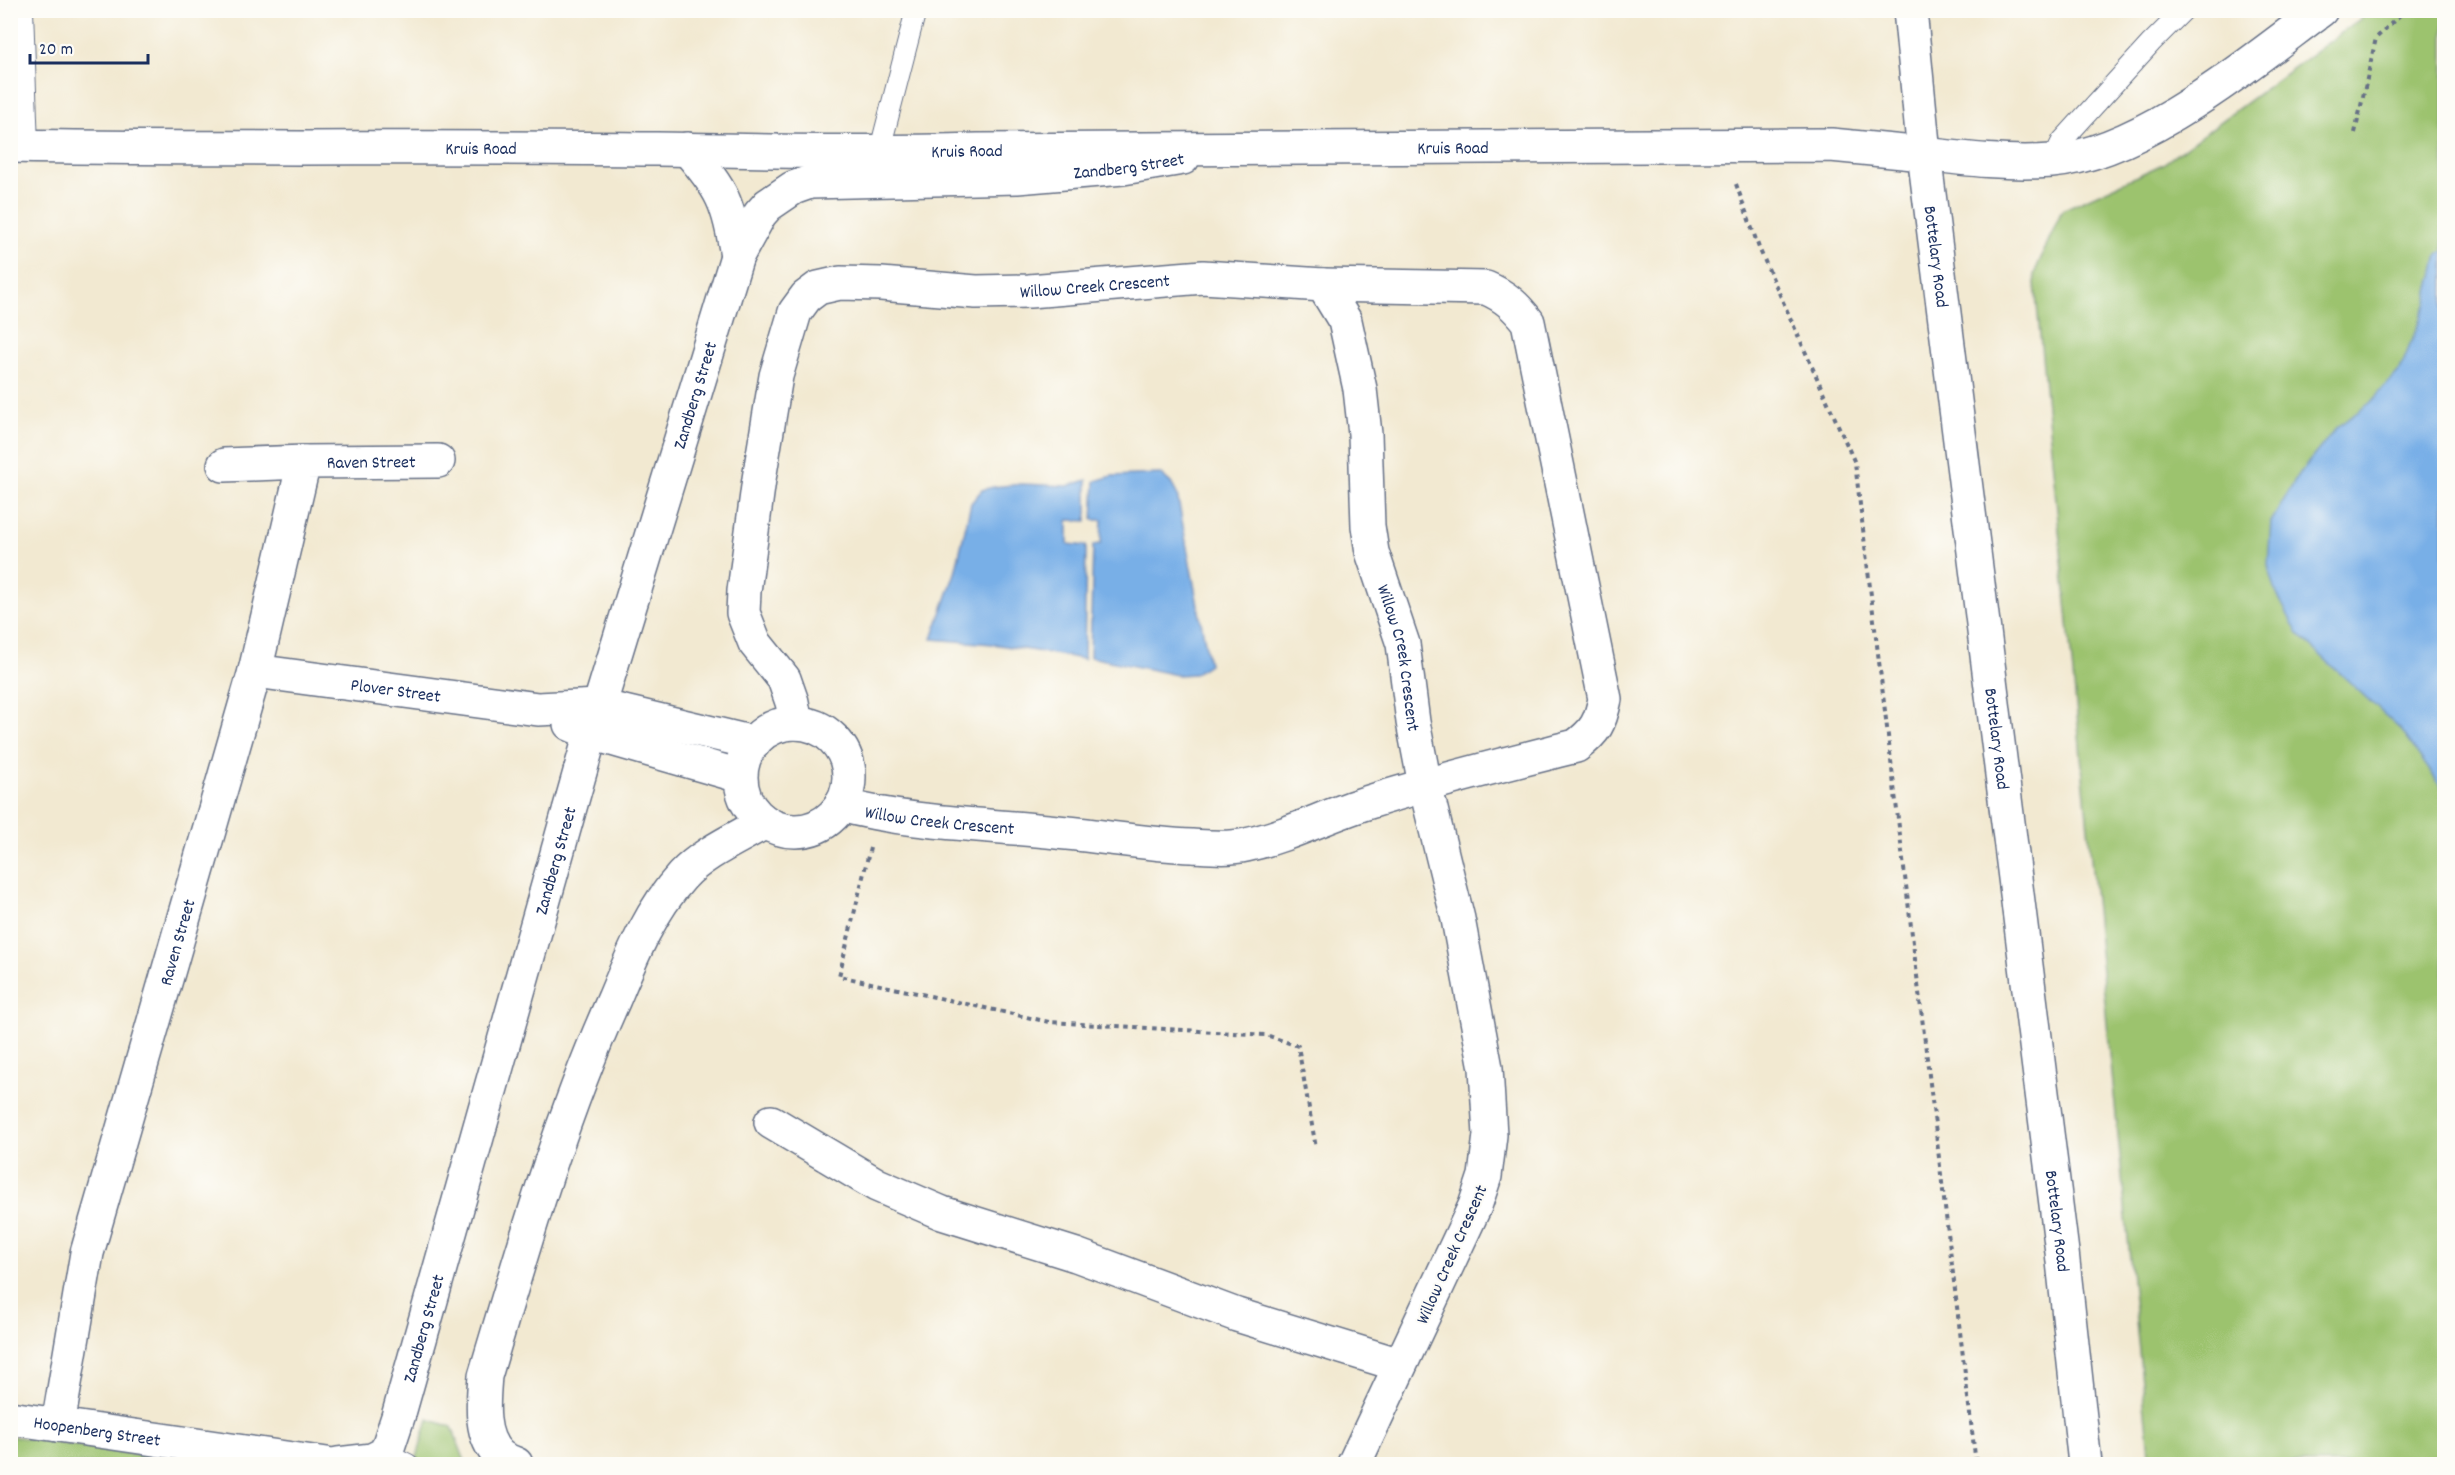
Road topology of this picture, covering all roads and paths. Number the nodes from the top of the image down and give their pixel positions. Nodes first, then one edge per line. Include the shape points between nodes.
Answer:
1 (23, 10) edge
2 (916, 10) edge
3 (1910, 10) edge
4 (2184, 10) edge
5 (2321, 10) edge
6 (2413, 10) edge
7 (2355, 133) dead end
8 (19, 146) edge
9 (1722, 146) junction
10 (687, 149) junction
11 (1230, 150) junction
12 (879, 153) junction
13 (1924, 154) junction
14 (2052, 161) junction
15 (737, 256) junction
16 (1323, 285) junction
17 (438, 461) dead end
18 (304, 462) junction
19 (224, 465) dead end
20 (255, 671) junction
21 (595, 719) junction
22 (796, 723) junction
23 (754, 742) junction
24 (740, 776) junction
25 (1425, 785) junction
26 (841, 806) junction
27 (878, 815) junction
28 (765, 822) junction
29 (771, 1122) dead end
30 (1316, 1148) dead end
31 (1400, 1365) junction
32 (10, 1418) edge
33 (57, 1425) junction
34 (388, 1459) edge
35 (327, 1464) edge
36 (338, 1464) edge
37 (516, 1464) edge
38 (1354, 1464) edge
39 (1976, 1464) edge
40 (2085, 1464) edge

1 - 8 lane
2 - 12 lane
3 - 13 street, Bottelary Road
4 - 14 lane via 2062,141
5 - 14 street, Kruis Road via 2152,128 2102,150
6 - 7 path via 2402,14 2376,38
8 - 10 street, Kruis Road
9 - 11 street, Kruis Road
9 - 13 street, Kruis Road via 1831,145
9 - 39 path via 1759,248 1855,463
10 - 12 street, Kruis Road
10 - 15 street, Zandberg Street via 720,189 732,219
11 - 12 street, Kruis Road
11 - 15 street, Zandberg Street via 1123,168 1017,177 810,182 768,205
13 - 14 street, Kruis Road via 1991,161
13 - 40 street, Bottelary Road via 2062,1252
15 - 21 street, Zandberg Street
16 - 22 street, Willow Creek Crescent via 1203,277 976,292 840,283 818,288 806,297 795,312 776,376 743,613 755,642 784,679
16 - 25 street, Willow Creek Crescent via 1345,321 1360,389 1371,552 1403,644
16 - 25 street via 1486,288 1516,306 1528,322 1603,687 1601,718 1593,733 1576,747
17 - 18 street, Raven Street
18 - 19 street, Raven Street
18 - 20 street, Raven Street
20 - 21 street, Plover Street
20 - 33 street, Raven Street via 87,1253
21 - 23 street
21 - 24 street
21 - 34 street, Zandberg Street
22 - 23 street via 774,727
22 - 26 street via 812,725 826,733 846,758 849,774
23 - 24 street
24 - 28 street via 743,795
25 - 27 street, Willow Creek Crescent via 1244,846 1148,844
25 - 31 street, Willow Creek Crescent via 1458,919 1484,1056 1490,1135 1485,1176 1475,1206
26 - 27 street, Willow Creek Crescent
26 - 28 street via 828,821 809,830 789,832
27 - 30 path via 838,976 1048,1022 1266,1035 1298,1046
28 - 37 street via 704,858 683,875 660,904 586,1059 540,1192 485,1376 483,1400 489,1441 500,1455
29 - 31 street via 877,1185 942,1212 1076,1255 1237,1315
31 - 38 street, Willow Creek Crescent
32 - 33 street, Hoopenberg Street
33 - 35 street, Hoopenberg Street
34 - 36 street

